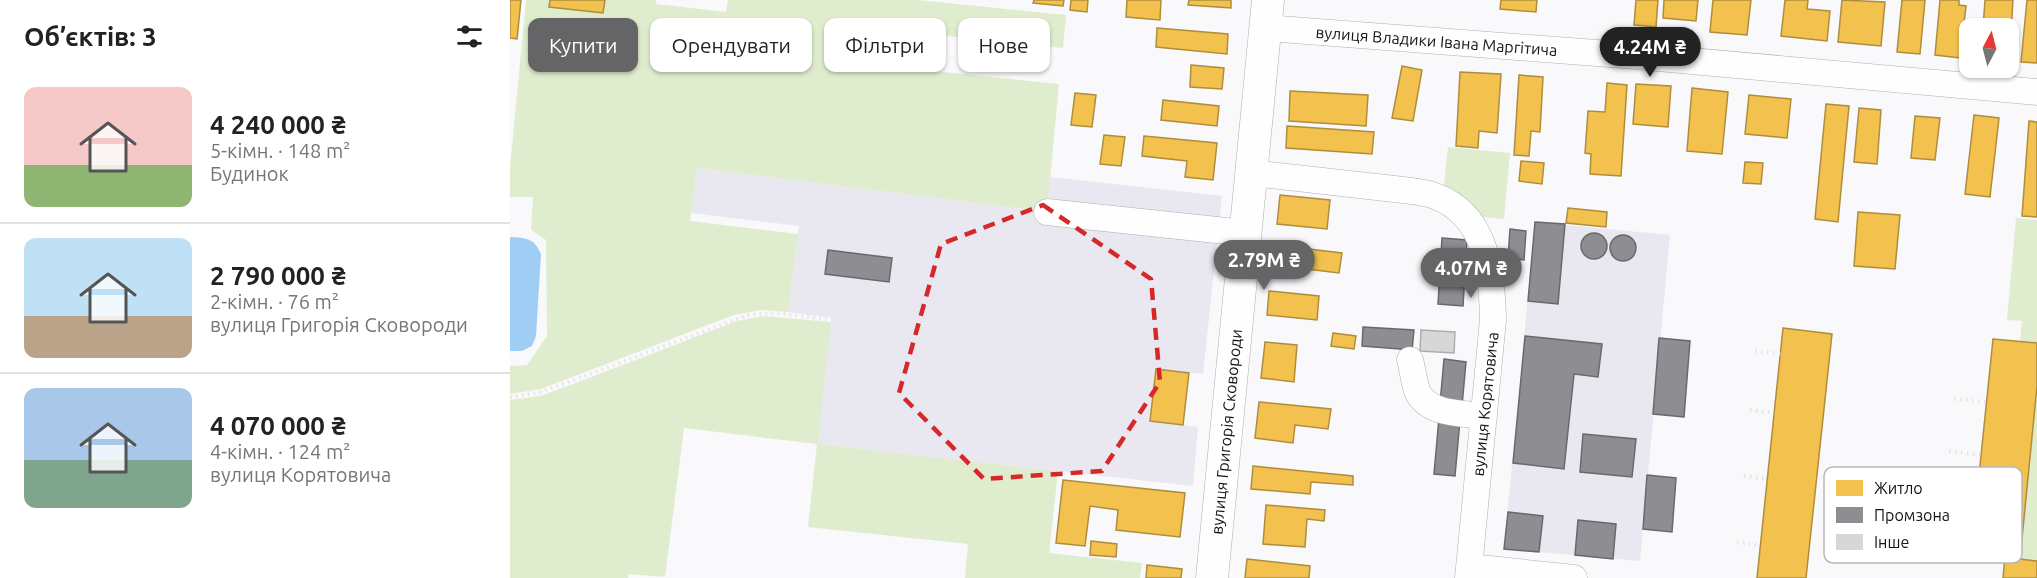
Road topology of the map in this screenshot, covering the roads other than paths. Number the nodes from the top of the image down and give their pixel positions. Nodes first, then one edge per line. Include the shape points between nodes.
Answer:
1 (1267, 14) edge
2 (2037, 92) edge
3 (1252, 173) junction
4 (1047, 212) dead end
5 (1245, 233) junction
6 (1410, 360) dead end
7 (1484, 416) junction
8 (1469, 572) edge
9 (1212, 578) edge
10 (1574, 578) edge

1 - 2 street, вулиця Владики Івана Маргітича via 1636,56
1 - 3 main road, вулиця Григорія Сковороди
3 - 5 main road, вулиця Григорія Сковороди
3 - 7 street, вулиця Корятовича via 1412,190 1436,196 1467,218 1489,260 1492,283 1493,320
4 - 5 street
5 - 9 main road, вулиця Григорія Сковороди
6 - 7 street via 1418,392 1424,400 1443,411
7 - 8 street, вулиця Корятовича
8 - 10 street, вулиця Корятовича

